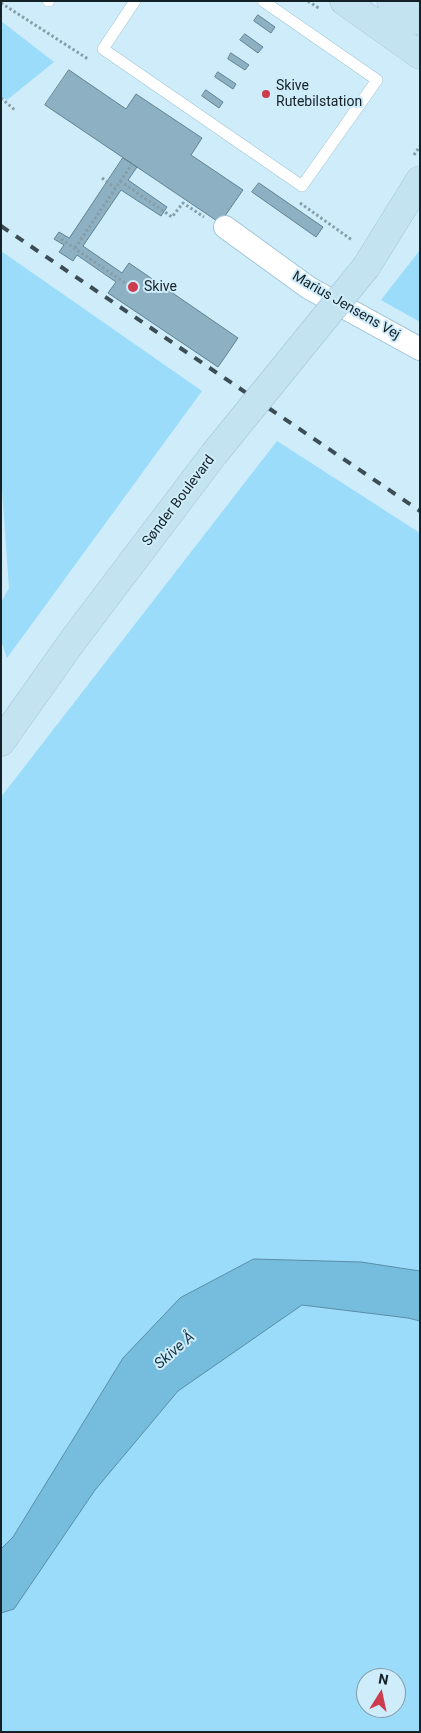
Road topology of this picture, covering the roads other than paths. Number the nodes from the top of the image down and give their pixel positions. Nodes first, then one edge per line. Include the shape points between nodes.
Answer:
1 (135, 1) edge
2 (263, 1) edge
3 (344, 1) edge
4 (391, 1) edge
5 (420, 21) edge
6 (420, 55) edge
7 (420, 180) edge
8 (420, 212) edge
9 (216, 223) road end
10 (366, 267) junction
11 (420, 348) edge
12 (1, 742) edge

1 - 2 lane via 103,49 302,186 377,80
3 - 6 street
4 - 5 street
7 - 10 street, Sønder Boulevard
8 - 10 street, Sønder Boulevard
9 - 11 street, Marius Jensens Vej via 310,288
10 - 12 street, Sønder Boulevard, bridge via 214,454 71,642

